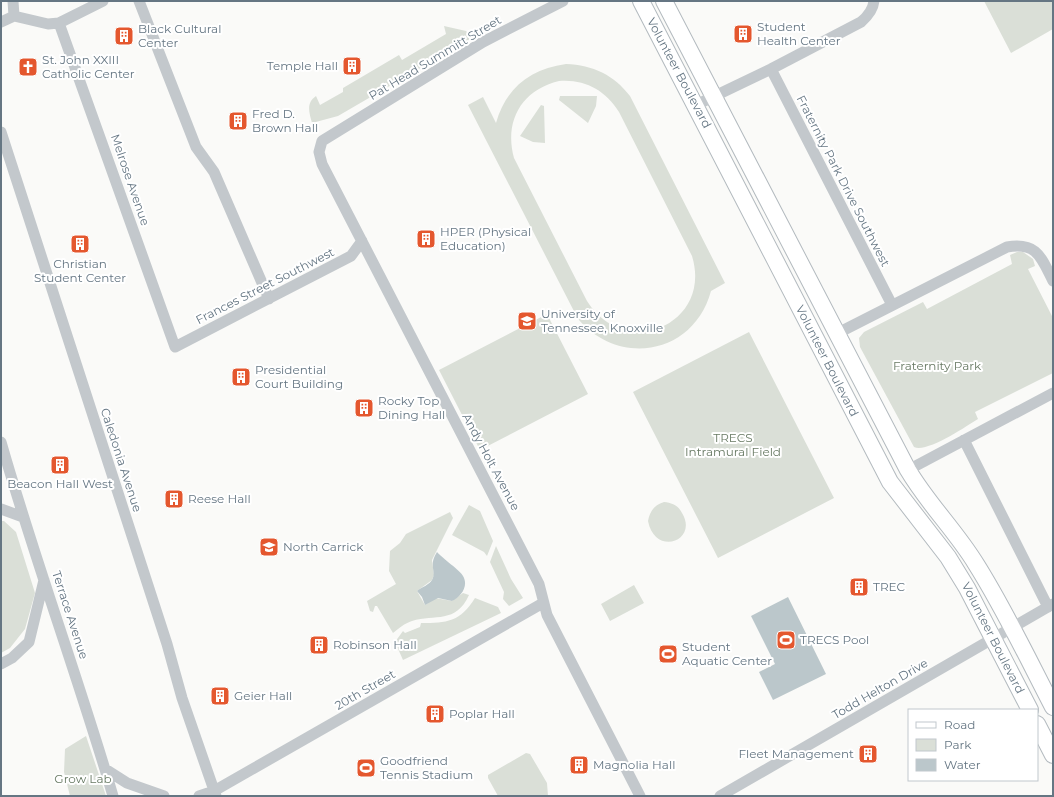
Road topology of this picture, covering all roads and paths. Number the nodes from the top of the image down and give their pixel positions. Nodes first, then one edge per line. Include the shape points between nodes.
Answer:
1 (13, 1) edge
2 (103, 1) edge
3 (139, 1) edge
4 (562, 1) edge
5 (641, 1) edge
6 (664, 1) edge
7 (874, 1) edge
8 (14, 16) junction
9 (1, 22) edge
10 (59, 22) junction
11 (771, 69) junction
12 (714, 97) junction
13 (696, 105) junction
14 (1, 132) edge
15 (322, 140) joint
16 (362, 241) junction
17 (1053, 281) edge
18 (269, 299) junction
19 (892, 305) junction
20 (836, 334) junction
21 (175, 347) joint
22 (1053, 393) edge
23 (964, 440) junction
24 (1, 442) edge
25 (908, 470) junction
26 (1, 510) edge
27 (23, 517) junction
28 (44, 578) junction
29 (542, 603) junction
30 (1050, 606) edge
31 (1013, 628) junction
32 (994, 640) junction
33 (1, 664) edge
34 (1053, 707) edge
35 (1029, 709) edge
36 (1038, 726) edge
37 (1053, 755) edge
38 (105, 769) junction
39 (215, 793) edge
40 (113, 796) edge
41 (164, 796) edge
42 (199, 796) edge
43 (640, 796) edge
44 (720, 796) edge

1 - 8 street
2 - 10 street
3 - 18 street via 196,147 214,172
4 - 15 street, Pat Head Summitt Street via 483,42
5 - 13 street, Volunteer Boulevard
6 - 12 street, Volunteer Boulevard
7 - 11 street via 868,16 861,22
8 - 9 street
8 - 10 street via 48,24
10 - 21 street, Melrose Avenue
11 - 12 street
11 - 19 street, Fraternity Park Drive Southwest
12 - 13 street
12 - 20 street, Volunteer Boulevard
13 - 32 street, Volunteer Boulevard via 890,482 948,557
14 - 39 street, Caledonia Avenue via 167,644 182,698
15 - 16 street, Andy Holt Avenue via 322,164
16 - 18 street, Frances Street Southwest via 351,256
16 - 29 street, Andy Holt Avenue via 539,584
17 - 19 street via 1035,250 1019,245 1007,247
18 - 21 street, Frances Street Southwest
19 - 20 street
20 - 25 street, Volunteer Boulevard
22 - 23 street
23 - 25 street
23 - 30 street
24 - 27 street, Terrace Avenue
25 - 31 street, Volunteer Boulevard via 976,564
26 - 27 street
27 - 28 street, Terrace Avenue
28 - 33 street via 29,642 12,658
28 - 38 street, Terrace Avenue
29 - 39 street, 20th Street
29 - 43 street, Andy Holt Avenue
30 - 31 street, Todd Helton Drive
31 - 32 street, Todd Helton Drive
31 - 34 street, Volunteer Boulevard
32 - 35 street, Volunteer Boulevard
32 - 44 street, Todd Helton Drive
36 - 37 street
38 - 40 street, Terrace Avenue
38 - 41 street via 127,784
39 - 42 street, 20th Street

